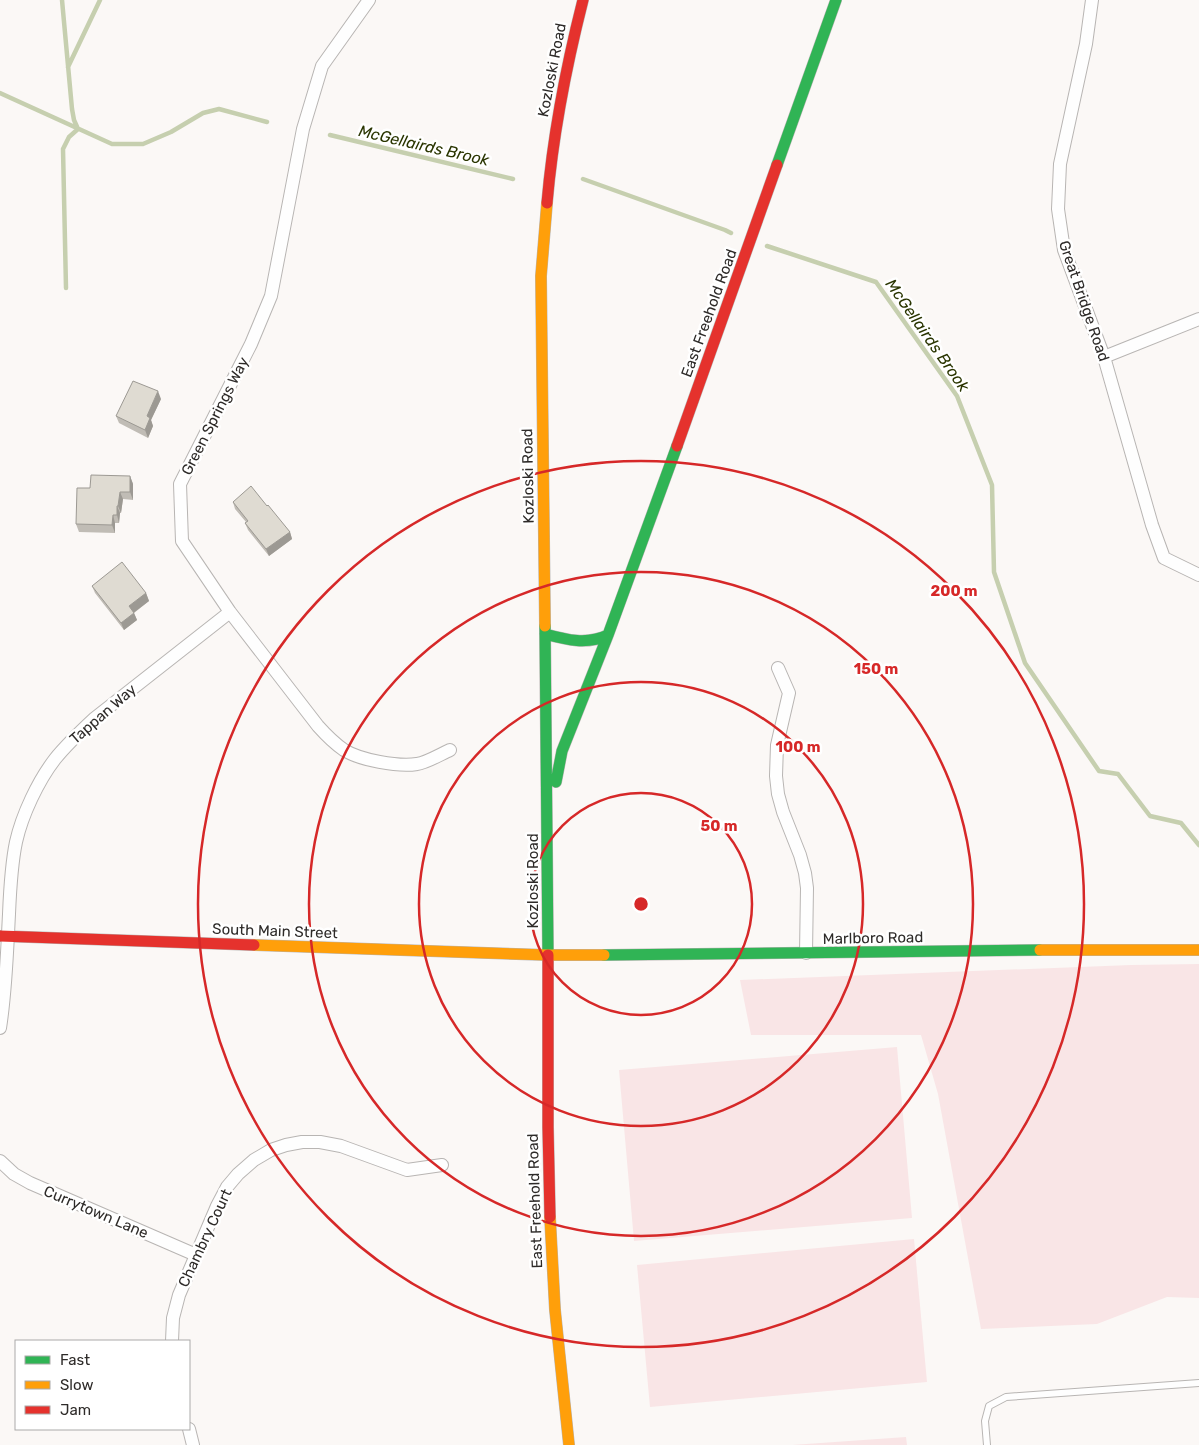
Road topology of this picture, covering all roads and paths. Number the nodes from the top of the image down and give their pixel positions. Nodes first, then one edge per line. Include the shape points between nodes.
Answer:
1 (369, 0) edge
2 (582, 0) edge
3 (836, 0) edge
4 (1092, 0) edge
5 (1199, 319) edge
6 (1104, 357) junction
7 (1199, 575) edge
8 (230, 612) junction
9 (545, 634) junction
10 (608, 635) junction
11 (778, 668) dead end
12 (450, 750) dead end
13 (548, 823) junction
14 (4, 936) edge
15 (1199, 950) edge
16 (806, 953) junction
17 (548, 956) junction
18 (0, 1028) edge
19 (0, 1161) edge
20 (442, 1165) dead end
21 (196, 1255) junction
22 (172, 1340) edge
23 (1199, 1383) edge
24 (189, 1430) edge
25 (193, 1445) edge
26 (569, 1445) edge
27 (987, 1445) edge

1 - 8 street, Green Springs Way via 322,66 303,130 271,296 251,344 180,484 182,541
2 - 9 main road, Kozloski Road via 554,137 541,276
3 - 10 main road, East Freehold Road
4 - 6 street, Great Bridge Road via 1086,44 1060,164 1058,209 1064,250
5 - 6 street
6 - 7 street, Great Bridge Road via 1164,558
8 - 12 street, Green Springs Way via 318,726 346,751 387,763 418,764
8 - 14 street, Tappan Way via 95,718 54,760 26,812 16,841
9 - 10 main road via 581,642 600,640
9 - 13 main road, Kozloski Road
10 - 13 main road, East Freehold Road via 562,750
11 - 16 street via 788,693 777,745 776,776 783,812 805,873
13 - 17 main road, Kozloski Road
14 - 17 main road, South Main Street
14 - 18 street via 5,999
15 - 16 main road, Marlboro Road
16 - 17 main road, Marlboro Road
17 - 26 main road, East Freehold Road via 550,1231
19 - 21 street, Currytown Lane via 30,1184
20 - 21 street, Chambry Court via 407,1170 341,1146 320,1142 302,1142 270,1150 248,1164 226,1187
21 - 22 street, Chambry Court via 179,1295
23 - 27 lane via 1006,1397 989,1406 985,1421
24 - 25 street

